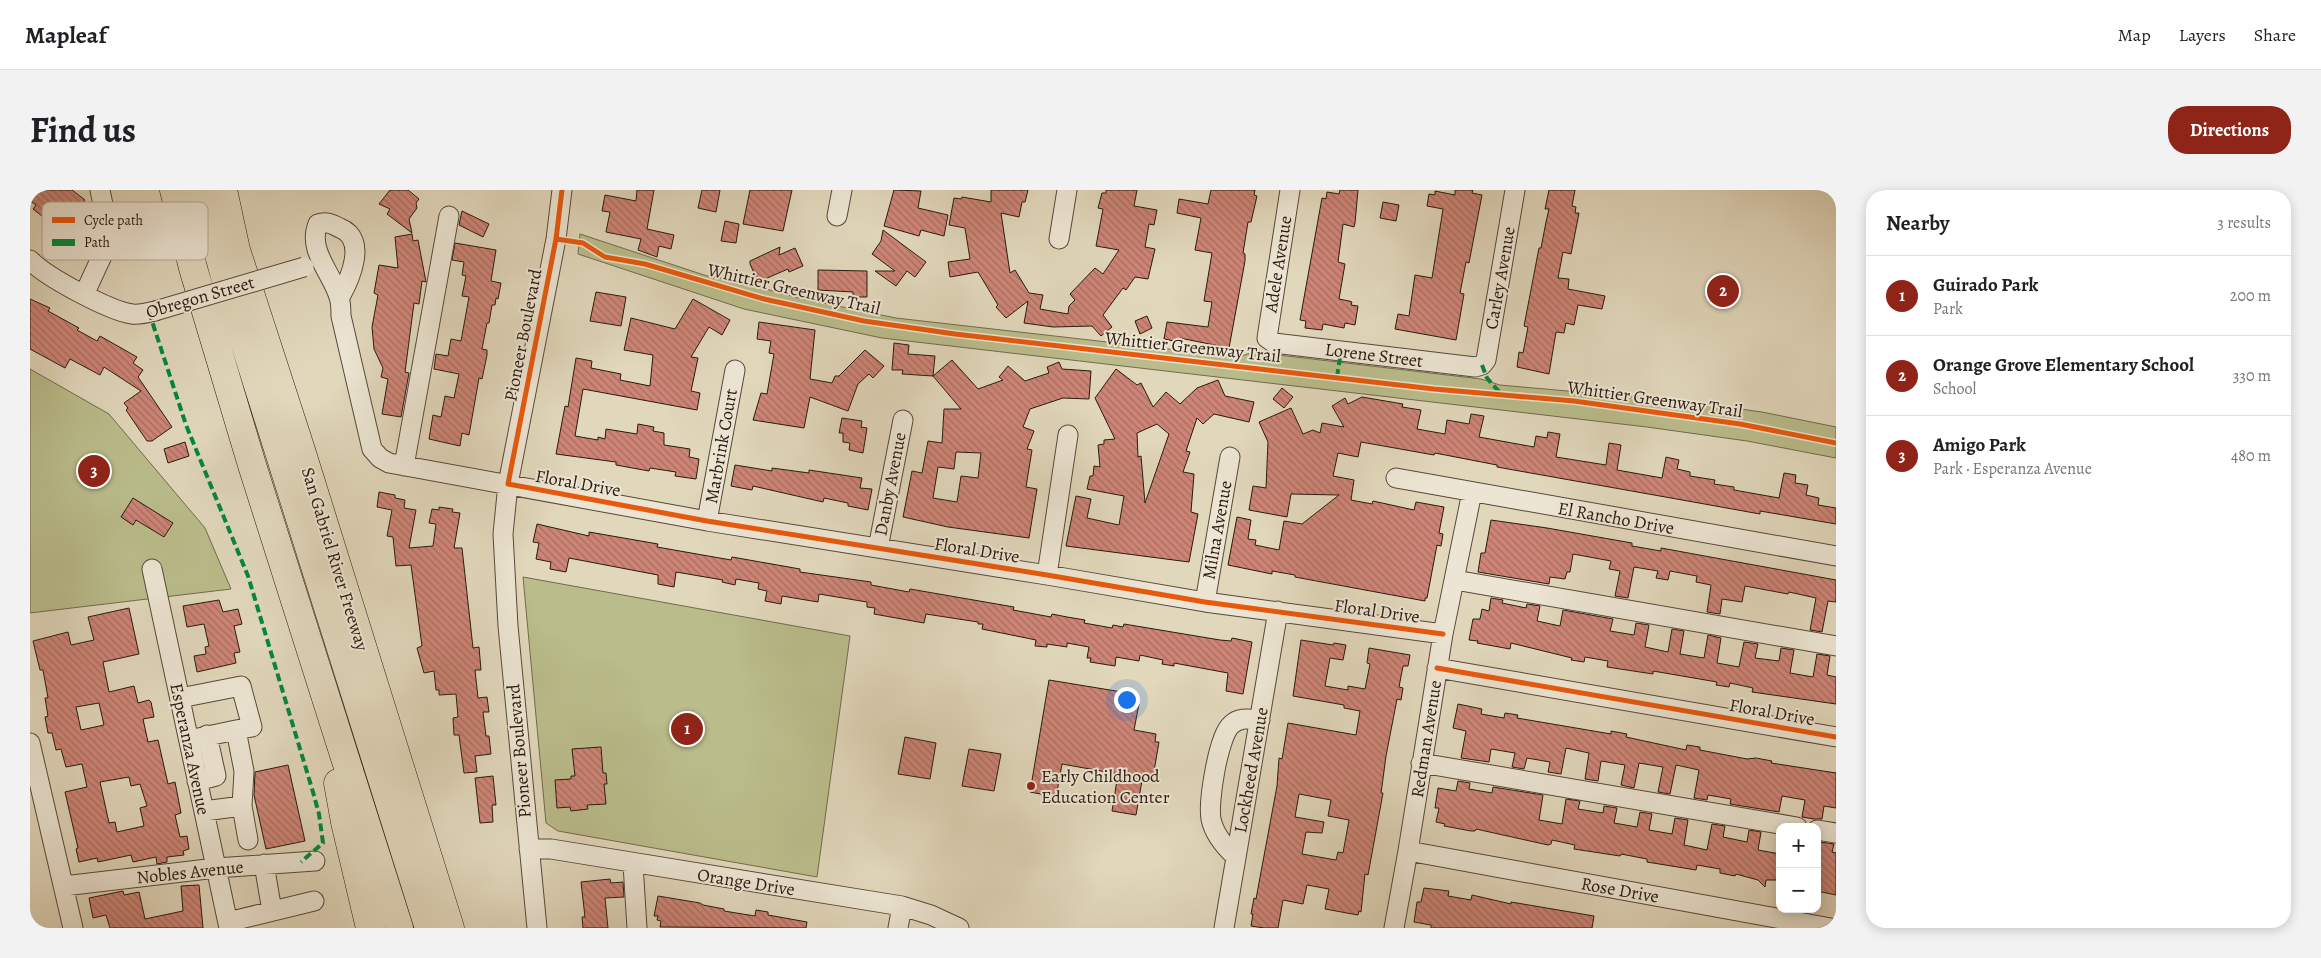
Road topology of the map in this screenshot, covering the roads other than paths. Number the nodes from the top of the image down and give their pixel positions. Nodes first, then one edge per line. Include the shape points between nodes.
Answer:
1 (223, 190) edge
2 (562, 190) edge
3 (842, 190) edge
4 (1067, 190) edge
5 (1290, 190) edge
6 (1515, 190) edge
7 (208, 215) edge
8 (449, 216) dead end
9 (837, 216) dead end
10 (1059, 240) dead end
11 (208, 245) edge
12 (30, 260) edge
13 (100, 260) edge
14 (192, 260) edge
15 (312, 266) junction
16 (84, 295) junction
17 (340, 298) junction
18 (1267, 338) joint
19 (1482, 365) joint
20 (735, 370) dead end
21 (903, 420) dead end
22 (1068, 435) dead end
23 (1230, 457) dead end
24 (404, 466) junction
25 (1396, 478) dead end
26 (508, 484) junction
27 (1472, 492) junction
28 (707, 521) junction
29 (878, 548) junction
30 (1836, 556) edge
31 (152, 569) dead end
32 (1047, 575) junction
33 (1455, 580) junction
34 (1205, 602) junction
35 (1278, 611) junction
36 (1443, 634) junction
37 (1836, 646) edge
38 (1438, 668) junction
39 (321, 680) junction
40 (180, 698) junction
41 (1260, 720) junction
42 (236, 730) junction
43 (207, 735) junction
44 (1836, 737) edge
45 (189, 740) junction
46 (30, 743) edge
47 (1421, 762) junction
48 (197, 781) junction
49 (242, 806) junction
50 (204, 811) junction
51 (1776, 823) edge
52 (1821, 831) edge
53 (1836, 834) edge
54 (248, 840) dead end
55 (529, 849) junction
56 (1408, 851) junction
57 (1236, 857) junction
58 (315, 861) dead end
59 (264, 864) junction
60 (633, 864) junction
61 (216, 868) junction
62 (64, 886) junction
63 (314, 901) dead end
64 (902, 906) junction
65 (272, 911) junction
66 (228, 925) edge
67 (73, 928) edge
68 (370, 928) edge
69 (399, 928) edge
70 (420, 928) edge
71 (429, 928) edge
72 (450, 928) edge
73 (537, 928) edge
74 (637, 928) edge
75 (898, 928) edge
76 (959, 928) edge
77 (1224, 928) edge
78 (1394, 928) edge
79 (1831, 928) edge

1 - 72 highway, San Gabriel River Freeway via 236,250
2 - 26 street, Pioneer Boulevard via 554,248
3 - 9 street
4 - 10 street
5 - 18 street, Adele Avenue
6 - 19 street, Carley Avenue via 1486,360
7 - 71 highway via 234,309
8 - 24 street
11 - 70 highway via 240,359
12 - 16 street, Obregon Street
13 - 16 street
14 - 39 highway
15 - 16 street, Obregon Street, bridge via 154,311 130,314
15 - 17 street via 330,276
15 - 17 street via 318,224 326,222 348,231 354,240 355,252 348,282
17 - 24 street via 341,316 372,449 385,460
18 - 19 street, Lorene Street via 1274,343 1341,352 1475,367
20 - 28 street, Marbrink Court
21 - 29 street, Danby Avenue
22 - 32 street
23 - 34 street, Milna Avenue
24 - 26 street
25 - 27 street, El Rancho Drive
26 - 28 street, Floral Drive
26 - 55 street, Pioneer Boulevard via 503,563
27 - 30 street, El Rancho Drive
27 - 33 street, Redman Avenue
28 - 29 street, Floral Drive
29 - 32 street, Floral Drive
31 - 40 street, Esperanza Avenue
32 - 34 street, Floral Drive
33 - 36 street, Redman Avenue
33 - 37 street
34 - 35 street, Floral Drive
35 - 36 street, Floral Drive
35 - 41 street, Lockheed Avenue
36 - 38 street, Redman Avenue
38 - 44 street, Floral Drive
38 - 47 street, Redman Avenue
39 - 68 highway via 345,822
39 - 69 highway
40 - 42 street via 241,686 252,727
40 - 45 street, Esperanza Avenue
41 - 57 street, Lockheed Avenue
41 - 57 street via 1241,719 1231,724 1225,733 1214,784 1211,818 1221,842
42 - 43 street
42 - 49 street via 244,771
43 - 45 street
43 - 48 street via 216,776
45 - 48 street, Esperanza Avenue
46 - 62 street
47 - 51 street
47 - 56 street, Redman Avenue
48 - 50 street, Esperanza Avenue
49 - 50 street
49 - 54 street
50 - 61 street, Esperanza Avenue
52 - 53 street
55 - 60 street, Orange Drive via 551,849
55 - 73 street, Pioneer Boulevard
56 - 78 street, Redman Avenue
56 - 79 street, Rose Drive
57 - 77 street, Lockheed Avenue
58 - 59 street, Nobles Avenue
59 - 61 street, Nobles Avenue
59 - 65 street
60 - 64 street, Orange Drive
60 - 74 street
61 - 62 street, Nobles Avenue
61 - 66 street, Esperanza Avenue
62 - 67 street
63 - 65 street
64 - 75 street
64 - 76 street, Orange Drive
65 - 66 street

